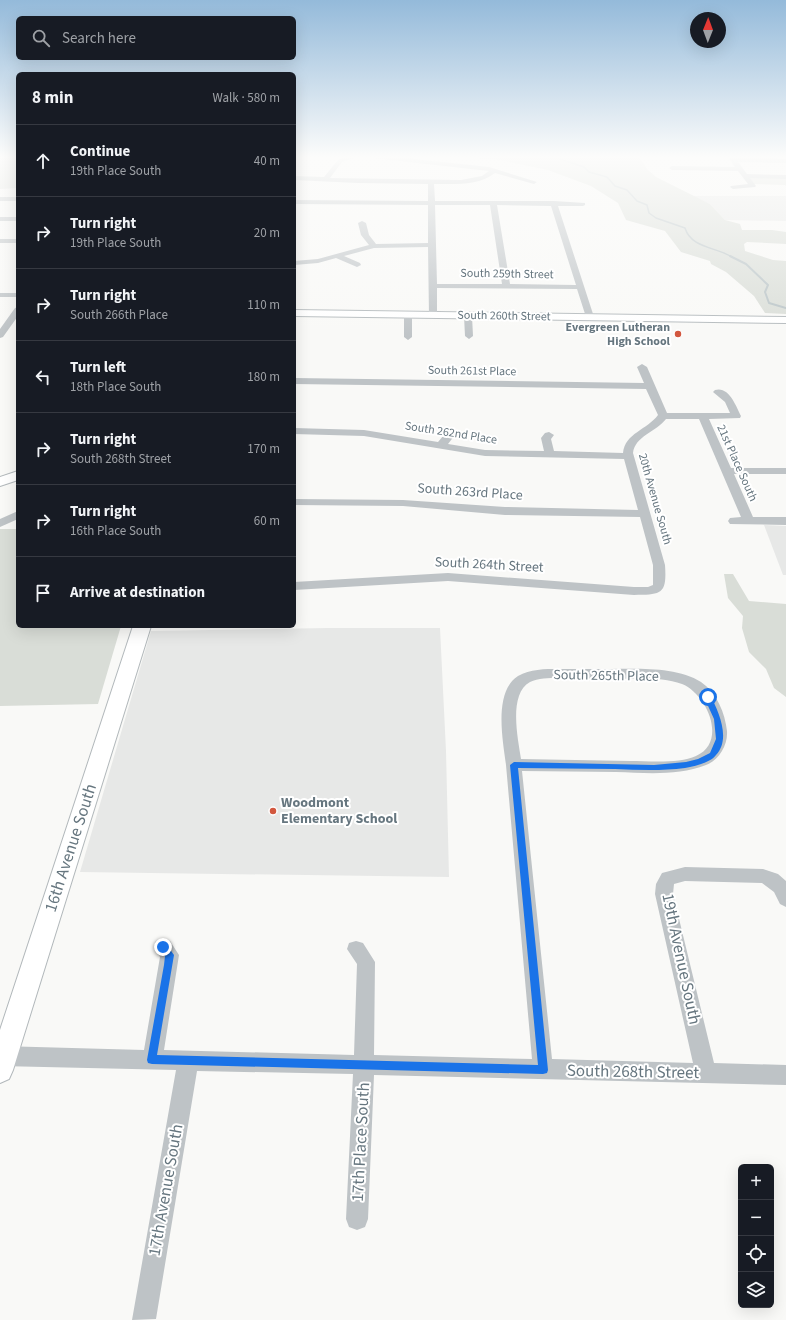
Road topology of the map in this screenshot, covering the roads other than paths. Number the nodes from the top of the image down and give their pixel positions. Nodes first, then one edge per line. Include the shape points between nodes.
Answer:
1 (432, 218) edge
2 (495, 218) edge
3 (559, 218) edge
4 (0, 219) edge
5 (16, 219) edge
6 (362, 223) dead end
7 (0, 241) edge
8 (16, 241) edge
9 (432, 245) junction
10 (374, 246) junction
11 (337, 256) junction
12 (296, 263) edge
13 (357, 264) dead end
14 (433, 286) junction
15 (506, 286) junction
16 (580, 287) junction
17 (0, 295) edge
18 (16, 295) edge
19 (16, 312) edge
20 (296, 313) edge
21 (408, 315) junction
22 (433, 315) junction
23 (468, 316) junction
24 (590, 317) junction
25 (786, 320) edge
26 (3, 326) edge
27 (0, 335) edge
28 (469, 336) dead end
29 (408, 337) dead end
30 (642, 366) dead end
31 (296, 381) edge
32 (650, 386) junction
33 (718, 392) dead end
34 (662, 416) junction
35 (703, 416) junction
36 (296, 430) edge
37 (453, 431) dead end
38 (549, 434) dead end
39 (440, 446) junction
40 (550, 455) junction
41 (628, 456) junction
42 (727, 471) junction
43 (786, 471) edge
44 (16, 476) edge
45 (0, 482) edge
46 (296, 502) edge
47 (644, 514) junction
48 (16, 516) edge
49 (748, 520) junction
50 (734, 521) dead end
51 (786, 521) edge
52 (0, 522) edge
53 (296, 586) edge
54 (658, 587) joint
55 (141, 628) edge
56 (514, 765) junction
57 (786, 899) edge
58 (163, 947) dead end
59 (356, 949) dead end
60 (152, 1060) junction
61 (2, 1061) edge
62 (188, 1061) junction
63 (364, 1065) junction
64 (543, 1070) junction
65 (706, 1073) junction
66 (786, 1075) edge
67 (357, 1219) dead end
68 (144, 1319) dead end

1 - 9 street
2 - 15 street
3 - 16 street
4 - 5 street
6 - 10 street via 365,235
7 - 8 street
9 - 10 street
9 - 14 street
10 - 11 street
11 - 12 street
11 - 13 street
14 - 15 street, South 259th Street
14 - 22 street
15 - 16 street, South 259th Street
16 - 24 street
17 - 18 street
19 - 26 street
20 - 21 main road, South 260th Street
21 - 22 main road, South 260th Street
21 - 29 street
22 - 23 main road, South 260th Street
23 - 24 main road, South 260th Street
23 - 28 street
24 - 25 main road, South 260th Street
26 - 27 street
30 - 32 street
31 - 32 street, South 261st Place
32 - 34 street
33 - 35 street via 729,400 736,416
34 - 35 street
34 - 41 street, 20th Avenue South via 656,425 631,442
35 - 42 street, 21st Place South
36 - 39 street, South 262nd Place via 364,433
37 - 39 street
38 - 40 street via 546,438
39 - 40 street, South 262nd Place via 485,453
40 - 41 street, South 262nd Place
41 - 47 street, 20th Avenue South
42 - 43 street
42 - 49 street, 21st Place South
44 - 45 main road
46 - 47 street, South 263rd Place via 403,503 505,511
47 - 54 street, 20th Avenue South via 659,564
48 - 52 street
49 - 50 street
49 - 51 street
53 - 54 street, South 264th Street via 448,577 634,591
55 - 61 main road, 16th Avenue South
56 - 56 street, South 265th Place via 510,708 512,694 520,682 535,675 653,676 680,679 702,690 708,697 717,719 720,739 717,748 713,755 695,763 675,766
56 - 64 street
57 - 65 street, 19th Avenue South via 780,884 763,876 685,874 668,878 665,884 664,894
58 - 60 street via 170,955
59 - 63 street, 17th Place South via 366,962
60 - 61 street, South 268th Street
60 - 62 street, South 268th Street
62 - 63 street, South 268th Street
62 - 68 street, 17th Avenue South
63 - 64 street, South 268th Street
63 - 67 street, 17th Place South
64 - 65 street, South 268th Street
65 - 66 street, South 268th Street

